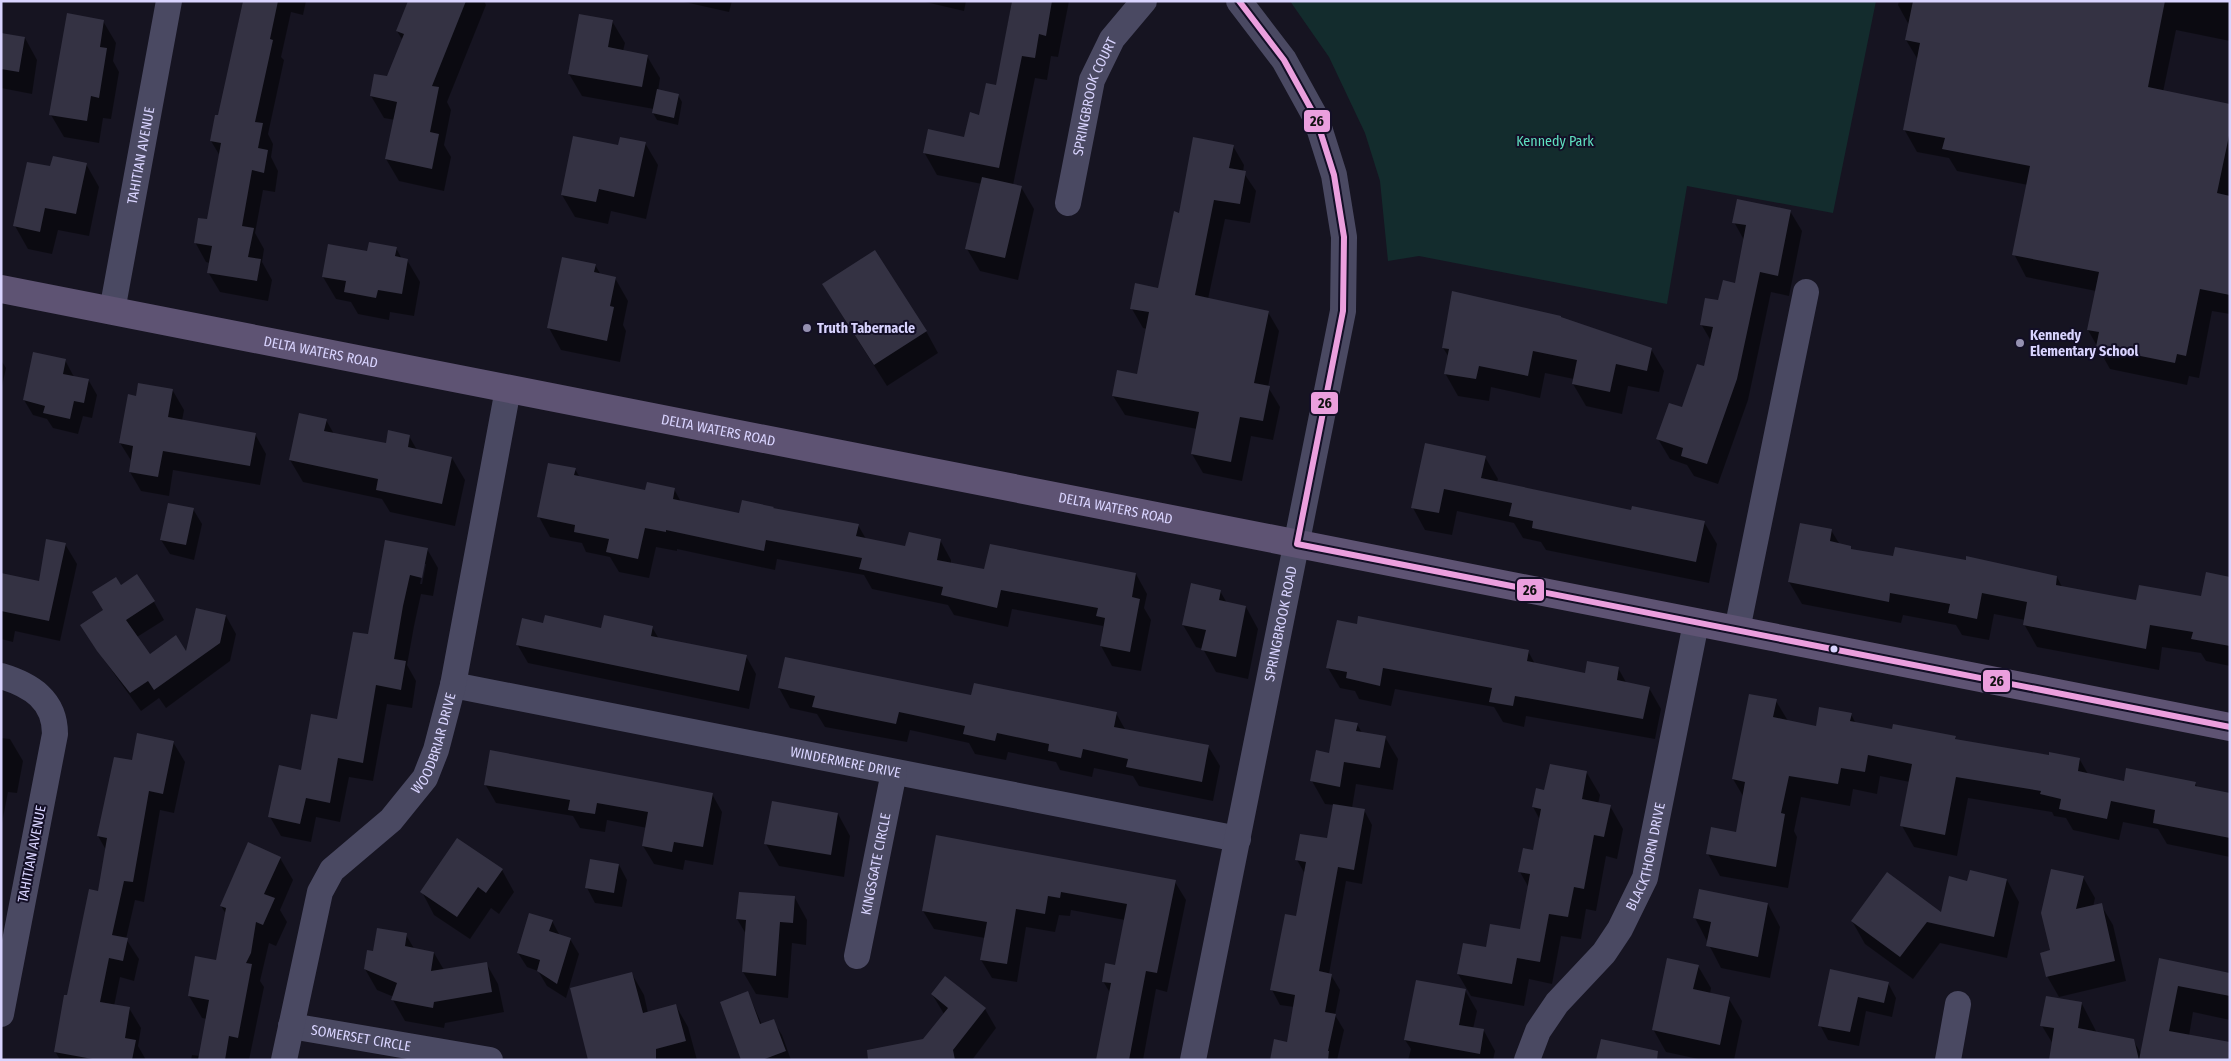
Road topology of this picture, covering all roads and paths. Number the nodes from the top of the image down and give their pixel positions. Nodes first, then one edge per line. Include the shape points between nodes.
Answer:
1 (169, 1) edge
2 (1144, 1) edge
3 (1239, 1) edge
4 (1068, 203) dead end
5 (1, 290) edge
6 (1806, 292) dead end
7 (112, 311) junction
8 (508, 389) junction
9 (1297, 544) junction
10 (1696, 622) junction
11 (1737, 630) junction
12 (1, 676) edge
13 (453, 685) junction
14 (2230, 727) edge
15 (894, 772) junction
16 (1238, 839) junction
17 (857, 956) dead end
18 (4, 985) edge
19 (1958, 1004) dead end
20 (1, 1014) edge
21 (291, 1026) junction
22 (284, 1060) edge
23 (490, 1060) edge
24 (1194, 1060) edge
25 (1528, 1060) edge
26 (1948, 1060) edge

1 - 7 street, TAHITIAN AVENUE
2 - 4 street, SPRINGBROOK COURT via 1112,39 1092,80
3 - 9 street, SPRINGBROOK ROAD via 1284,60 1316,118 1334,175 1344,237 1343,311
5 - 7 main road, DELTA WATERS ROAD
6 - 11 street
7 - 8 main road, DELTA WATERS ROAD
8 - 9 main road, DELTA WATERS ROAD
8 - 13 street, WOODBRIAR DRIVE
9 - 10 main road, DELTA WATERS ROAD
9 - 16 street, SPRINGBROOK ROAD
10 - 11 main road, DELTA WATERS ROAD
10 - 25 street, BLACKTHORN DRIVE via 1645,878 1620,929 1604,953 1556,1003 1538,1031
11 - 14 main road, DELTA WATERS ROAD
12 - 18 street, TAHITIAN AVENUE via 24,683 42,696 55,725
13 - 15 street, WINDERMERE DRIVE
13 - 21 street, WOODBRIAR DRIVE via 425,778 391,820 332,870 320,892
15 - 16 street, WINDERMERE DRIVE
15 - 17 street, KINGSGATE CIRCLE
16 - 24 street, SPRINGBROOK ROAD
18 - 20 street, TAHITIAN AVENUE
19 - 26 street
21 - 22 street, WOODBRIAR DRIVE
21 - 23 street, SOMERSET CIRCLE

